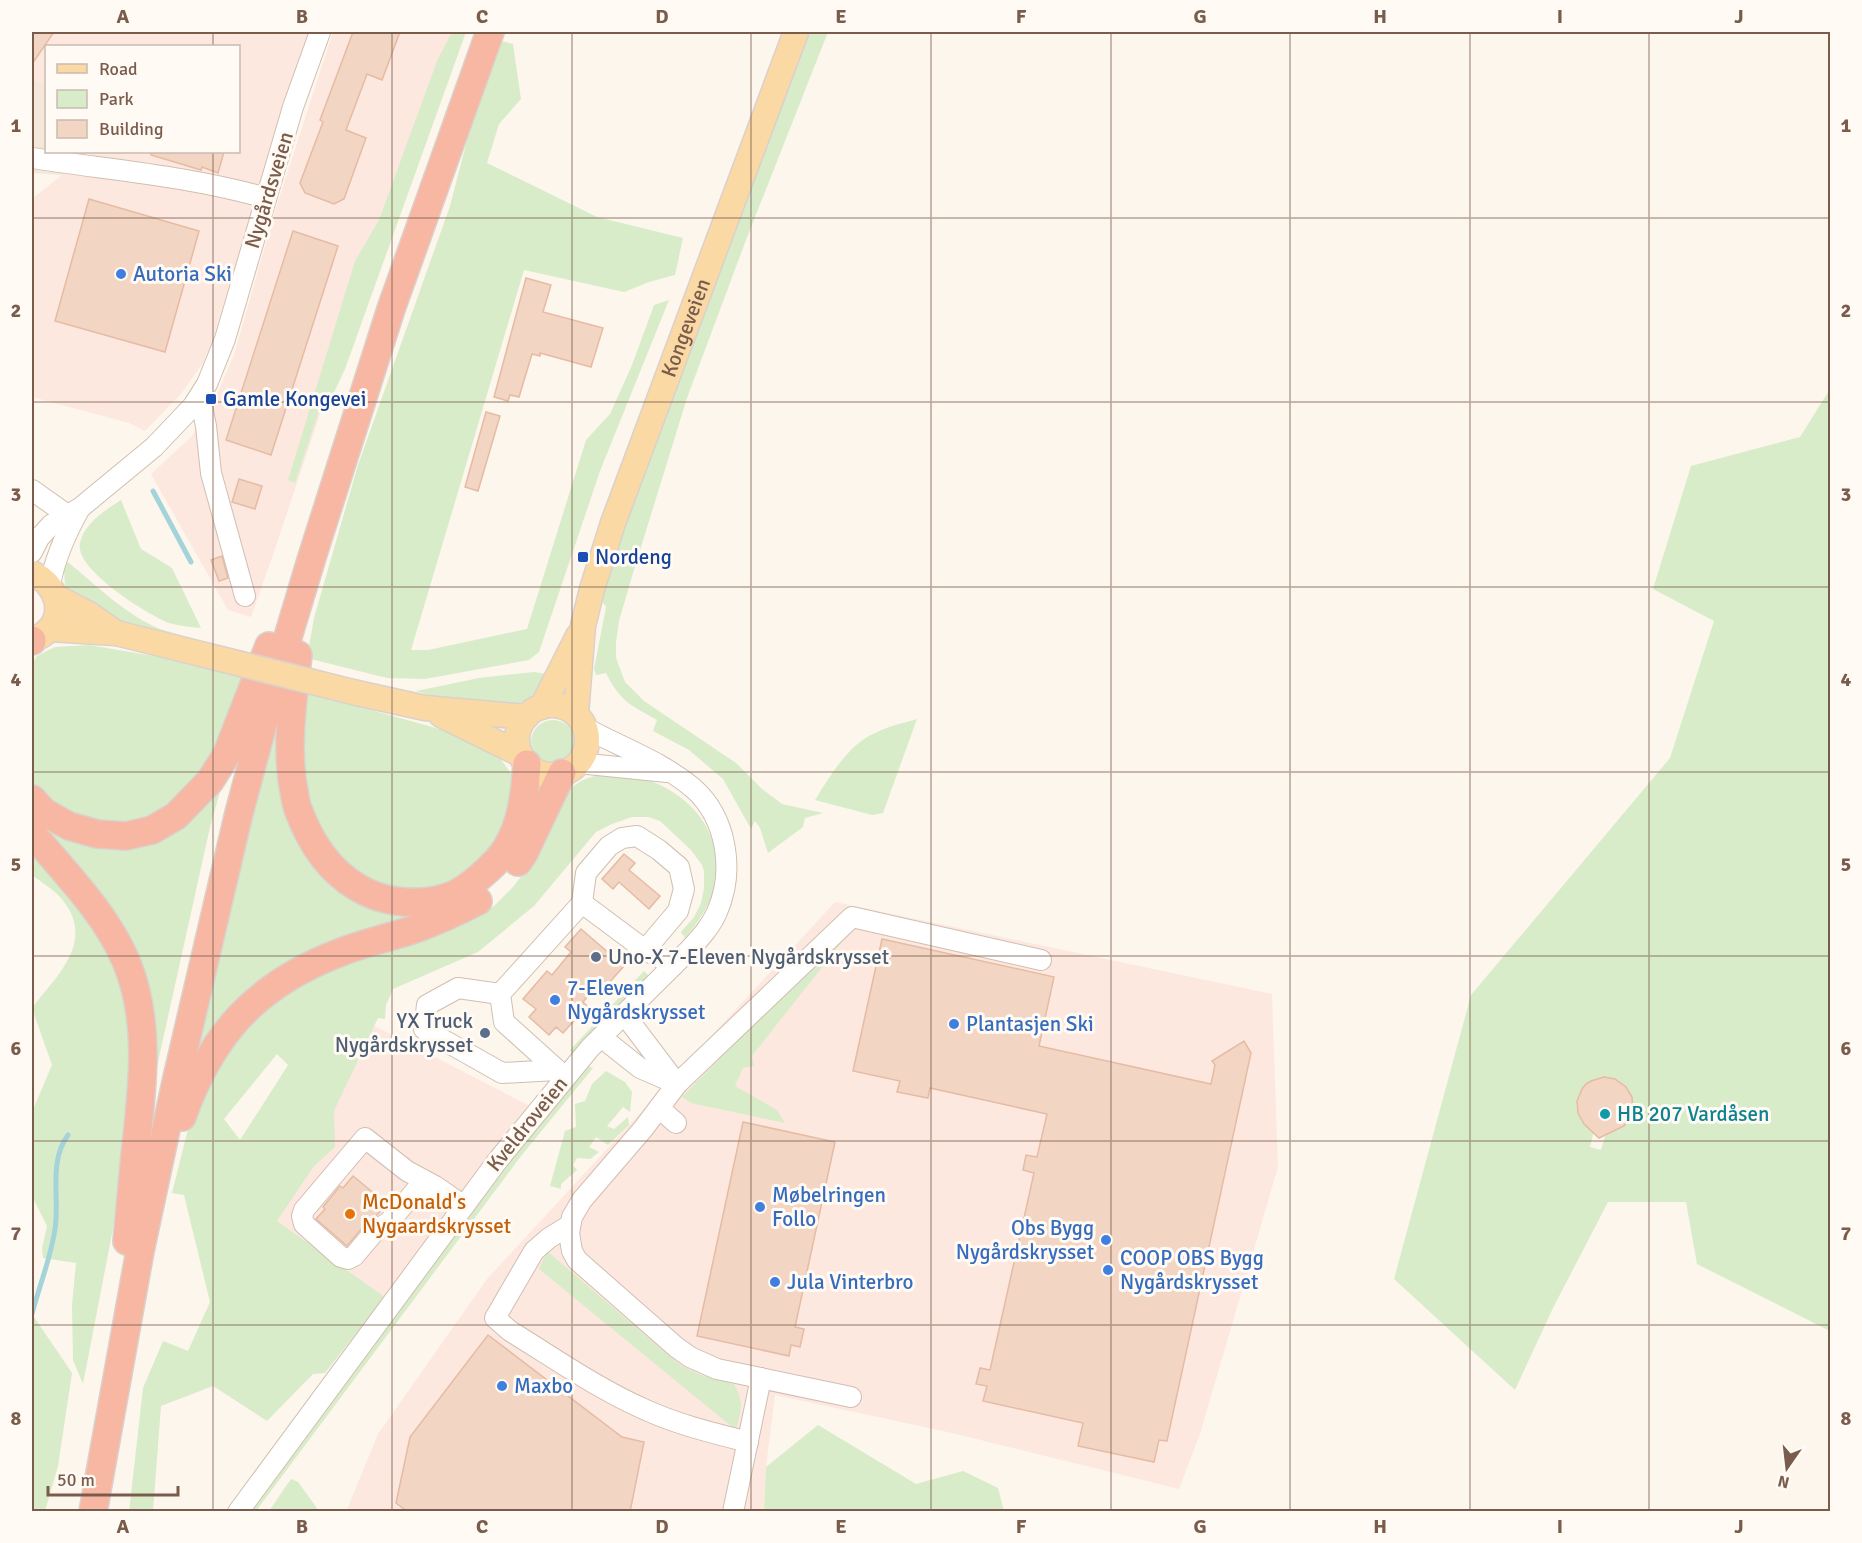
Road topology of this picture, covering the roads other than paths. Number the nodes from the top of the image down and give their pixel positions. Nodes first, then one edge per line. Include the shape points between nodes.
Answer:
1 (320, 32) edge
2 (475, 32) edge
3 (490, 32) edge
4 (796, 32) edge
5 (32, 158) edge
6 (266, 198) junction
7 (200, 397) junction
8 (339, 474) junction
9 (32, 490) edge
10 (73, 513) junction
11 (32, 552) edge
12 (46, 585) edge
13 (245, 596) dead end
14 (280, 617) junction
15 (583, 626) junction
16 (116, 633) junction
17 (36, 637) edge
18 (425, 708) junction
19 (534, 712) junction
20 (580, 721) junction
21 (524, 759) junction
22 (570, 768) junction
23 (670, 773) junction
24 (32, 799) edge
25 (32, 833) edge
26 (582, 903) junction
27 (645, 950) junction
28 (1041, 960) dead end
29 (674, 964) junction
30 (500, 994) junction
31 (624, 1014) junction
32 (601, 1037) junction
33 (561, 1073) junction
34 (677, 1084) junction
35 (659, 1107) junction
36 (676, 1123) dead end
37 (435, 1186) junction
38 (464, 1206) junction
39 (147, 1217) junction
40 (570, 1225) junction
41 (125, 1264) junction
42 (761, 1378) junction
43 (851, 1397) dead end
44 (747, 1442) junction
45 (80, 1512) edge
46 (93, 1512) edge
47 (238, 1512) edge
48 (733, 1512) edge

1 - 6 street, Nygårdsveien
2 - 14 highway via 378,307
3 - 8 highway via 391,309
4 - 15 main road, Kongeveien via 613,523
5 - 6 street via 196,182
6 - 7 street, Nygårdsveien via 220,353
7 - 10 street, Nygårdsveien via 154,447
7 - 13 street via 211,473
8 - 21 highway via 298,650 291,715 290,766 297,807 312,842 334,870 381,898 418,903 446,898 469,886 508,847 525,793
8 - 39 highway via 272,690 240,813
9 - 10 street
10 - 11 street, Nygårdsveien via 51,525
10 - 12 street
12 - 16 main road
12 - 17 main road via 56,614
14 - 24 highway via 227,754 210,781 176,816 152,830 126,836 97,834 69,826 44,812
14 - 41 highway via 200,924
15 - 19 main road, Kongeveien
15 - 20 main road, Kongeveien
16 - 17 main road
16 - 18 main road, bridge
18 - 19 main road
18 - 21 main road
19 - 20 main road via 560,706
19 - 21 main road via 520,725 518,744
20 - 22 main road via 587,736 586,746
20 - 23 street, Kveldroveien
21 - 22 main road via 543,773
22 - 23 street, Kveldroveien
22 - 39 highway via 524,853 485,897 453,914 338,953 296,972 235,1019 190,1094
23 - 29 street, Kveldroveien via 693,788 708,805 723,838 727,860 717,911 706,932
25 - 41 highway via 107,926 138,999 143,1044 142,1092
26 - 27 street
26 - 27 street via 586,873 609,846 622,838 637,836 659,850 679,867 684,889 678,911
26 - 30 street
27 - 29 street
28 - 34 street via 852,917
29 - 31 street, Kveldroveien
30 - 33 street via 504,1022
30 - 33 street via 458,988 427,1005 424,1029 502,1073
31 - 32 street, Kveldroveien
31 - 34 street
32 - 33 street, Kveldroveien
32 - 34 street via 640,1068
33 - 38 street, Kveldroveien
34 - 35 street
35 - 36 street
35 - 40 street via 582,1200
37 - 37 street via 407,1171 365,1138 304,1210 304,1224 348,1259 389,1222 417,1189
37 - 38 street
38 - 47 street, Kveldroveien
39 - 46 highway
40 - 42 street via 570,1242 577,1260 676,1347 703,1364
40 - 44 street via 534,1251 495,1318 510,1331 645,1410
41 - 45 highway
42 - 43 street
42 - 44 street
44 - 48 street

